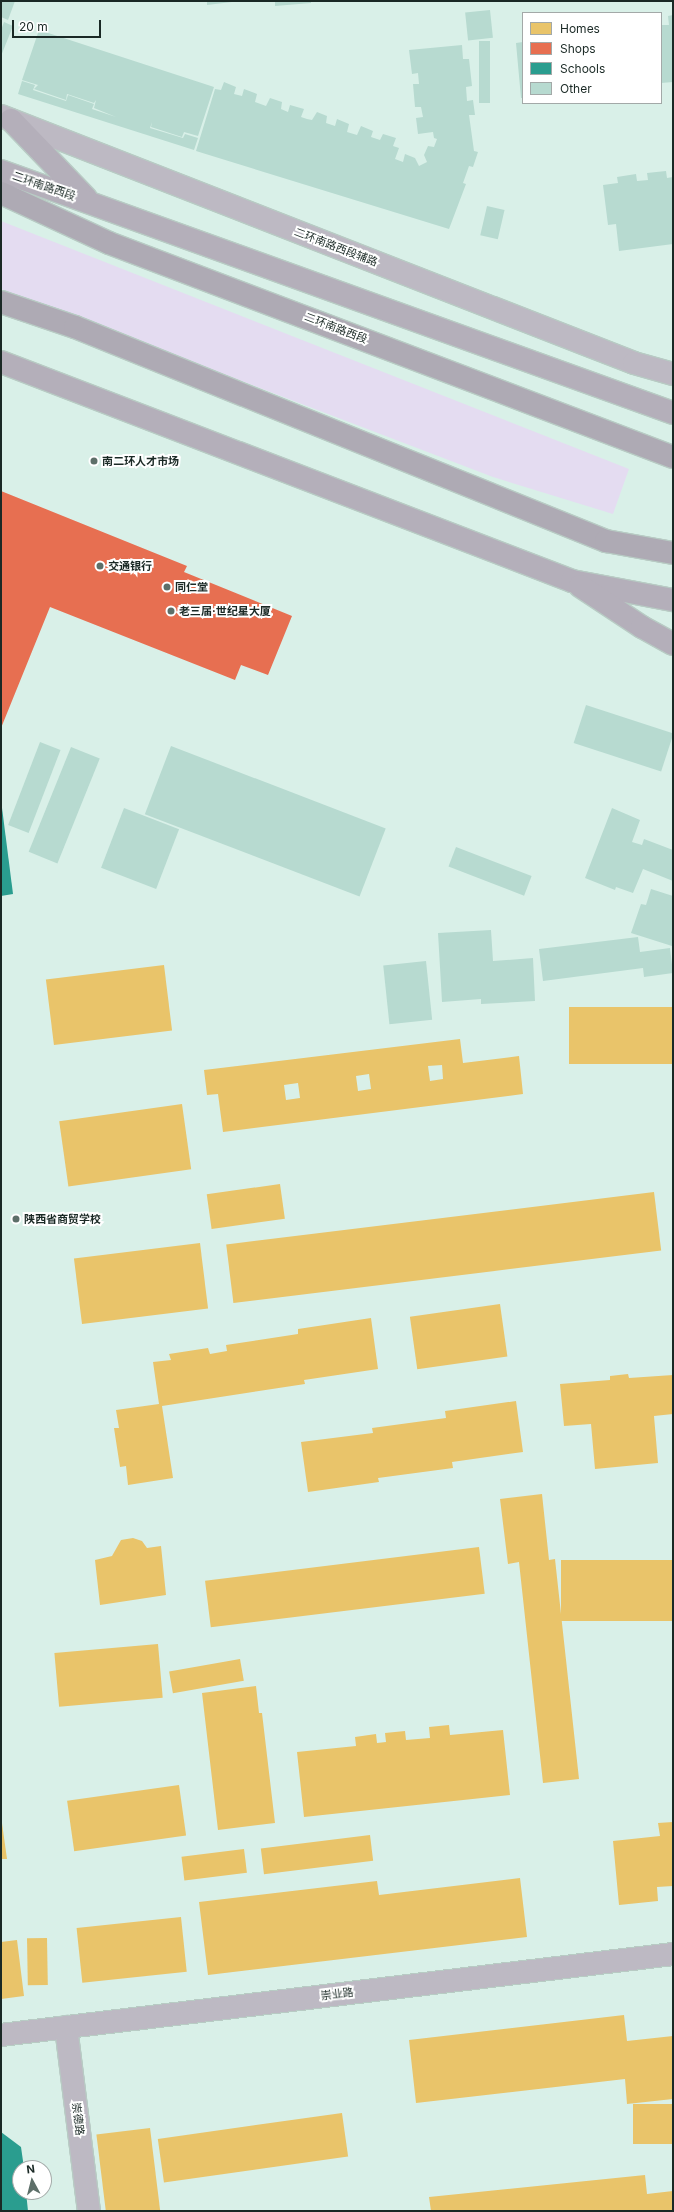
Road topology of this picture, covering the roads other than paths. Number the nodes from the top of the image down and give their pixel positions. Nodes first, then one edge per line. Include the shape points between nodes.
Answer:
1 (6, 118) edge
2 (1, 172) edge
3 (1, 193) edge
4 (88, 201) junction
5 (1, 302) edge
6 (1, 362) edge
7 (673, 374) edge
8 (673, 413) edge
9 (673, 457) edge
10 (673, 553) edge
11 (572, 581) junction
12 (673, 600) edge
13 (673, 644) edge
14 (673, 1954) edge
15 (66, 2028) junction
16 (1, 2035) edge
17 (89, 2211) edge

1 - 4 main road
1 - 7 street, 二环南路西段辅路 via 634,363
2 - 4 main road, 二环南路西段
3 - 9 highway, 二环南路西段 via 109,242
4 - 8 main road, 二环南路西段
5 - 10 highway via 75,327 606,541
6 - 11 main road
11 - 12 main road
11 - 13 main road via 642,628
14 - 15 street, 崇业路
15 - 16 street, 崇业路
15 - 17 street, 崇德路

